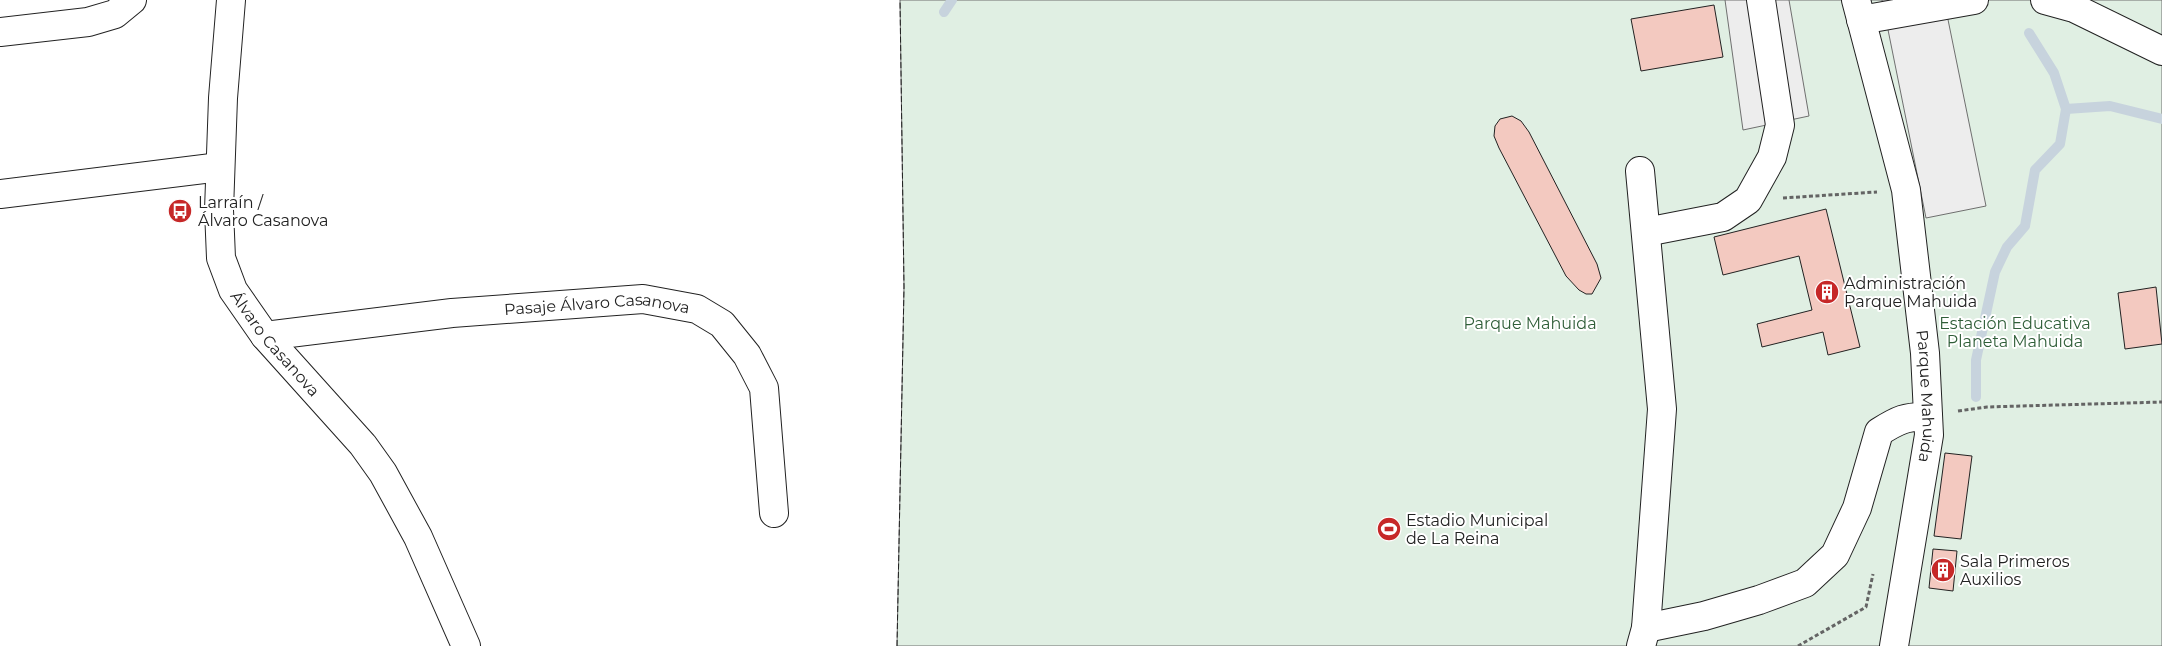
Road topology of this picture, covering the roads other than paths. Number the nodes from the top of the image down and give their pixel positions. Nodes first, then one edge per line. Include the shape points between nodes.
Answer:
1 (132, 0) edge
2 (231, 0) edge
3 (1761, 0) edge
4 (1974, 0) edge
5 (2045, 0) edge
6 (1859, 10) edge
7 (0, 32) edge
8 (2162, 51) edge
9 (220, 167) junction
10 (1640, 170) dead end
11 (0, 194) edge
12 (1646, 232) junction
13 (265, 336) junction
14 (1928, 417) junction
15 (774, 513) dead end
16 (1643, 637) edge
17 (466, 646) edge
18 (1894, 646) edge

1 - 7 street via 114,14 88,22
2 - 9 street, Álvaro Casanova
3 - 12 street via 1780,125 1772,158 1748,200 1723,217
4 - 6 street
5 - 8 street via 2074,8
6 - 14 street, Parque Mahuida via 1906,190 1925,353
9 - 11 street
9 - 13 street, Álvaro Casanova via 222,258 233,290
10 - 12 street
12 - 16 street via 1662,409
13 - 15 street, Pasaje Álvaro Casanova via 452,313 642,299 697,309 722,324 747,355 764,388
13 - 17 street, Álvaro Casanova via 383,473 418,537
14 - 16 street via 1898,420 1879,432 1857,508 1835,555 1805,583
14 - 18 street, Parque Mahuida via 1929,435

